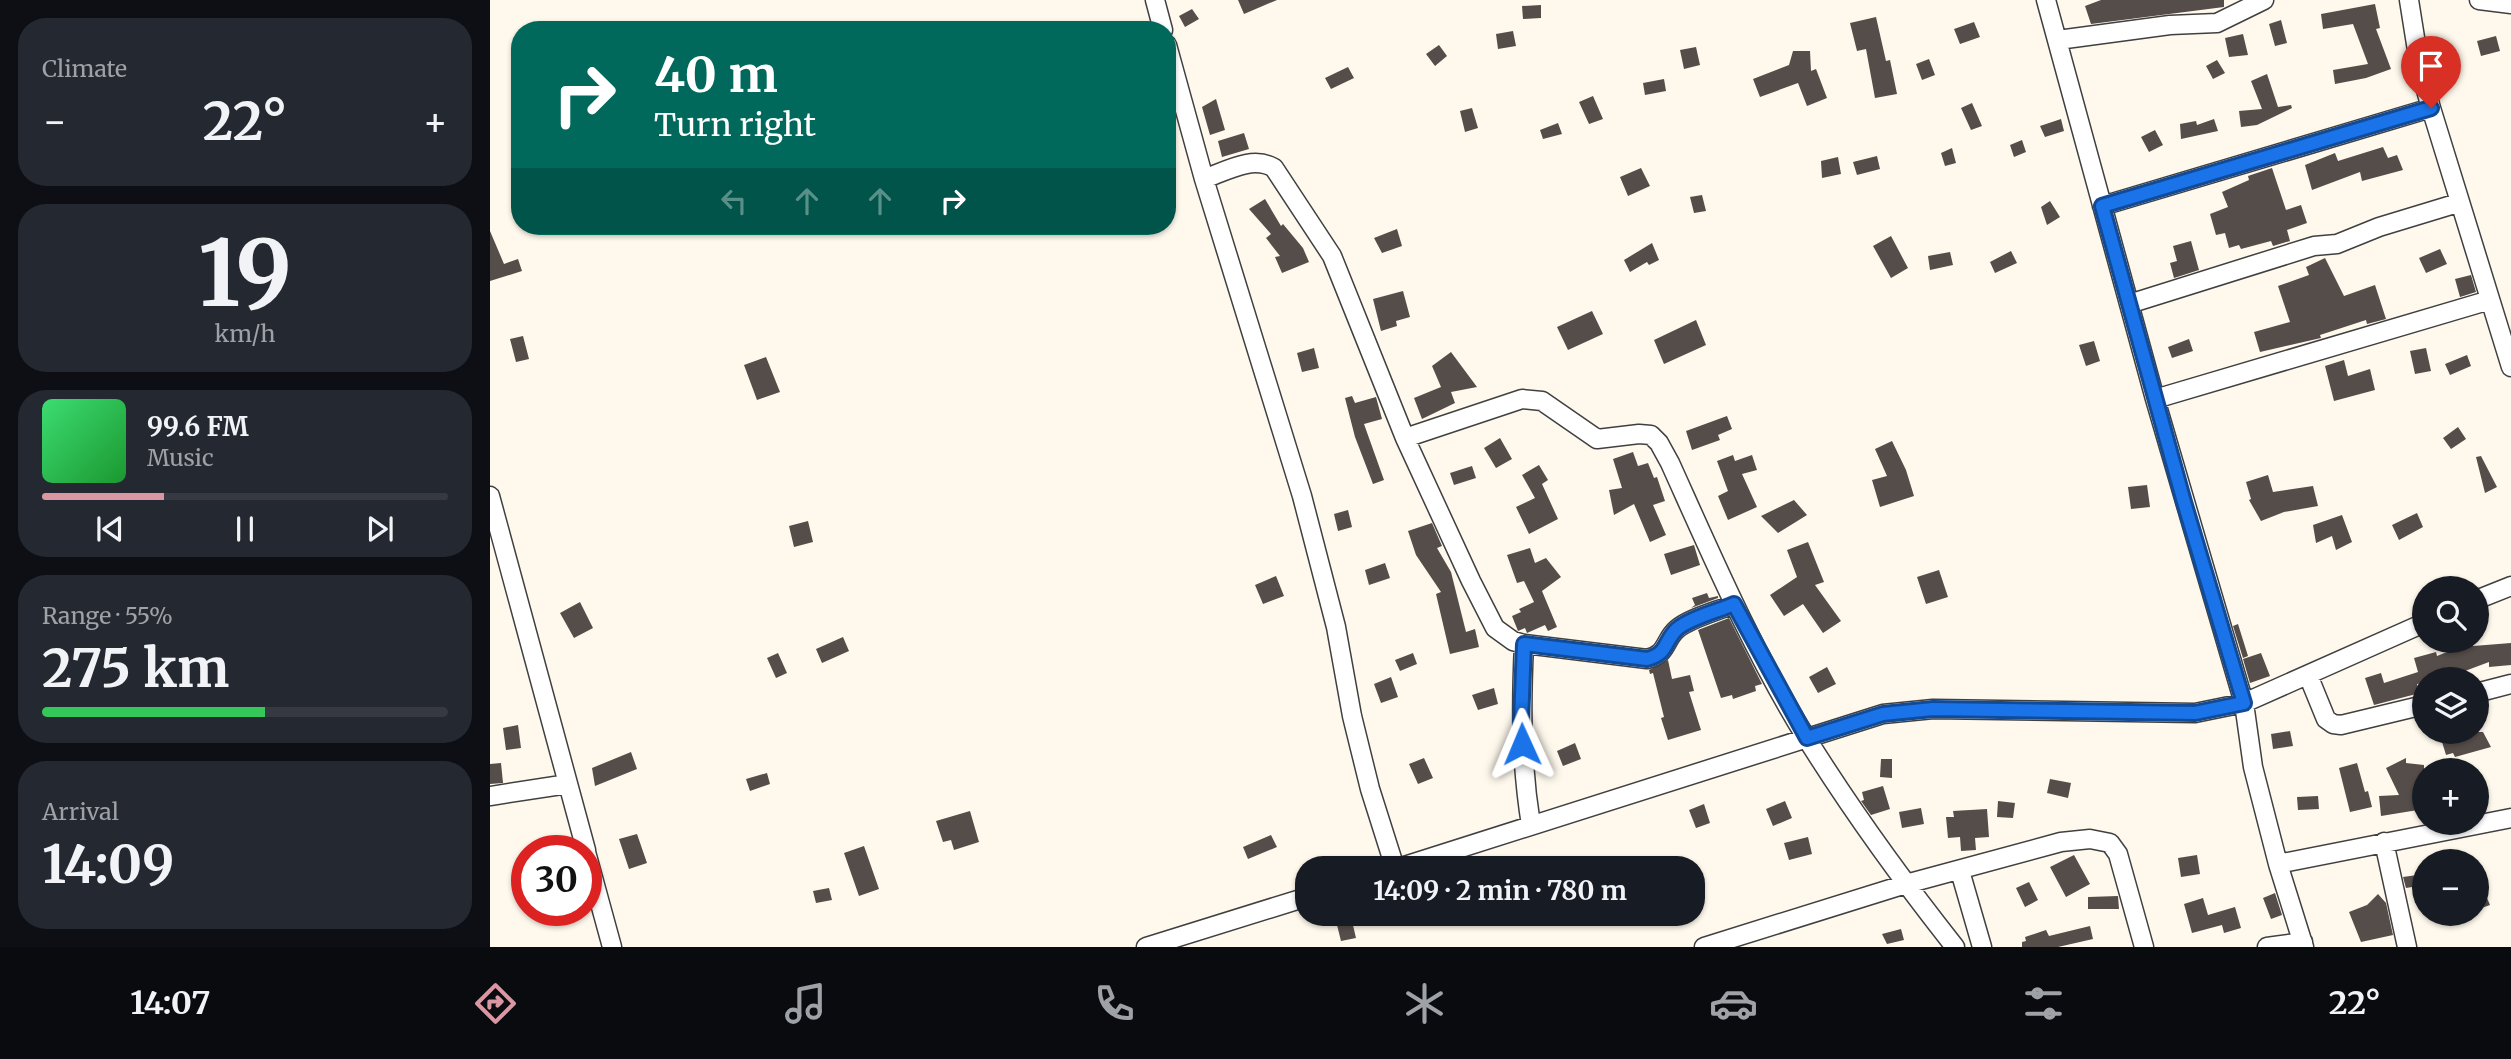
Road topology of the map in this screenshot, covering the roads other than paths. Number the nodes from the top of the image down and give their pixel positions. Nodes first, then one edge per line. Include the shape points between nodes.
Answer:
1 (1155, 0) edge
2 (2046, 0) edge
3 (2264, 0) edge
4 (2409, 0) edge
5 (2479, 0) edge
6 (2511, 4) edge
7 (1161, 21) edge
8 (2058, 40) junction
9 (1176, 78) edge
10 (2431, 108) junction
11 (1204, 179) junction
12 (2458, 203) junction
13 (2102, 206) junction
14 (2490, 300) junction
15 (2129, 304) junction
16 (2511, 367) edge
17 (2155, 399) junction
18 (1405, 438) junction
19 (490, 496) edge
20 (2511, 586) edge
21 (2489, 595) edge
22 (1734, 604) junction
23 (2412, 628) edge
24 (1524, 644) junction
25 (2308, 675) junction
26 (2511, 684) edge
27 (2489, 689) edge
28 (2244, 703) junction
29 (2412, 708) edge
30 (1807, 738) junction
31 (568, 784) junction
32 (490, 796) edge
33 (2511, 817) edge
34 (1531, 825) junction
35 (582, 835) edge
36 (2384, 842) junction
37 (1392, 856) edge
38 (1434, 856) edge
39 (2278, 864) junction
40 (1960, 870) junction
41 (1906, 884) junction
42 (1295, 901) edge
43 (602, 910) edge
44 (1181, 942) edge
45 (2304, 945) edge
46 (612, 947) edge
47 (1146, 947) edge
48 (1704, 947) edge
49 (1955, 947) edge
50 (1982, 947) edge
51 (2144, 947) edge
52 (2267, 947) edge
53 (2407, 947) edge

1 - 7 street
2 - 8 street
3 - 8 street via 2217,23
4 - 10 street
5 - 6 street
8 - 13 street
9 - 11 street
10 - 12 street
10 - 13 street
11 - 18 street via 1254,161 1274,167 1332,256
11 - 37 street via 1302,496 1336,627 1370,789
12 - 14 street
12 - 15 street via 2337,244 2314,246
13 - 15 street
14 - 16 street
14 - 17 street
15 - 17 street
17 - 28 street
18 - 22 street via 1522,399 1542,401 1597,439 1651,435 1670,463
18 - 24 street via 1495,628
19 - 31 street
20 - 21 street
22 - 24 street via 1676,630 1665,649 1647,659
22 - 30 street
23 - 25 street
24 - 34 street via 1521,722
25 - 28 street
25 - 29 street via 2326,719 2333,724
26 - 27 street
28 - 30 street via 2195,713 1933,709 1883,714
28 - 39 street via 2253,767
30 - 34 street
30 - 41 street
31 - 32 street
31 - 35 street
33 - 36 street
34 - 38 street
36 - 39 street
36 - 53 street
39 - 45 street
40 - 41 street
40 - 50 street
40 - 51 street via 2061,842 2090,839 2110,843 2118,854
41 - 48 street
41 - 49 street
42 - 44 street
43 - 46 street
44 - 47 street
45 - 52 street

